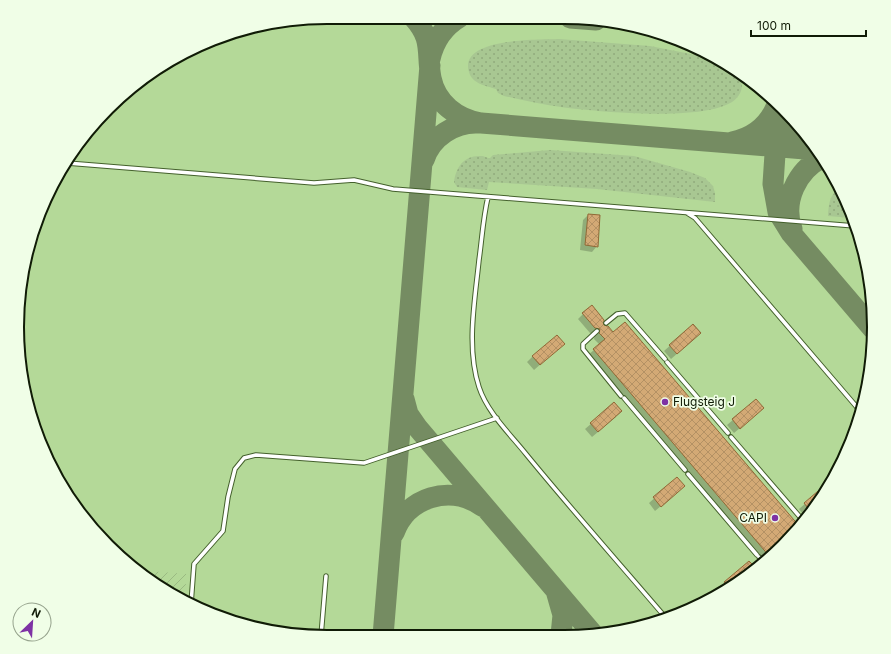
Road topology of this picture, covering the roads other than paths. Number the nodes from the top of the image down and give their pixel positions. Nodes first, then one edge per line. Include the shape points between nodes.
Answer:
1 (72, 163) edge
2 (488, 197) junction
3 (682, 211) junction
4 (849, 226) edge
5 (606, 323) dead end
6 (597, 331) dead end
7 (856, 407) edge
8 (497, 418) junction
9 (799, 517) edge
10 (760, 558) edge
11 (326, 576) dead end
12 (191, 598) edge
13 (662, 614) edge
14 (322, 630) edge

1 - 2 lane via 314,183 354,180 384,188
2 - 3 lane
2 - 8 lane via 478,273 473,353 480,388
3 - 4 lane
3 - 7 lane via 694,218
5 - 9 lane via 616,314 625,313
6 - 10 lane via 583,344 583,349
8 - 12 lane via 364,463 256,455 244,458 235,469 223,531 194,564
8 - 13 lane
11 - 14 lane

